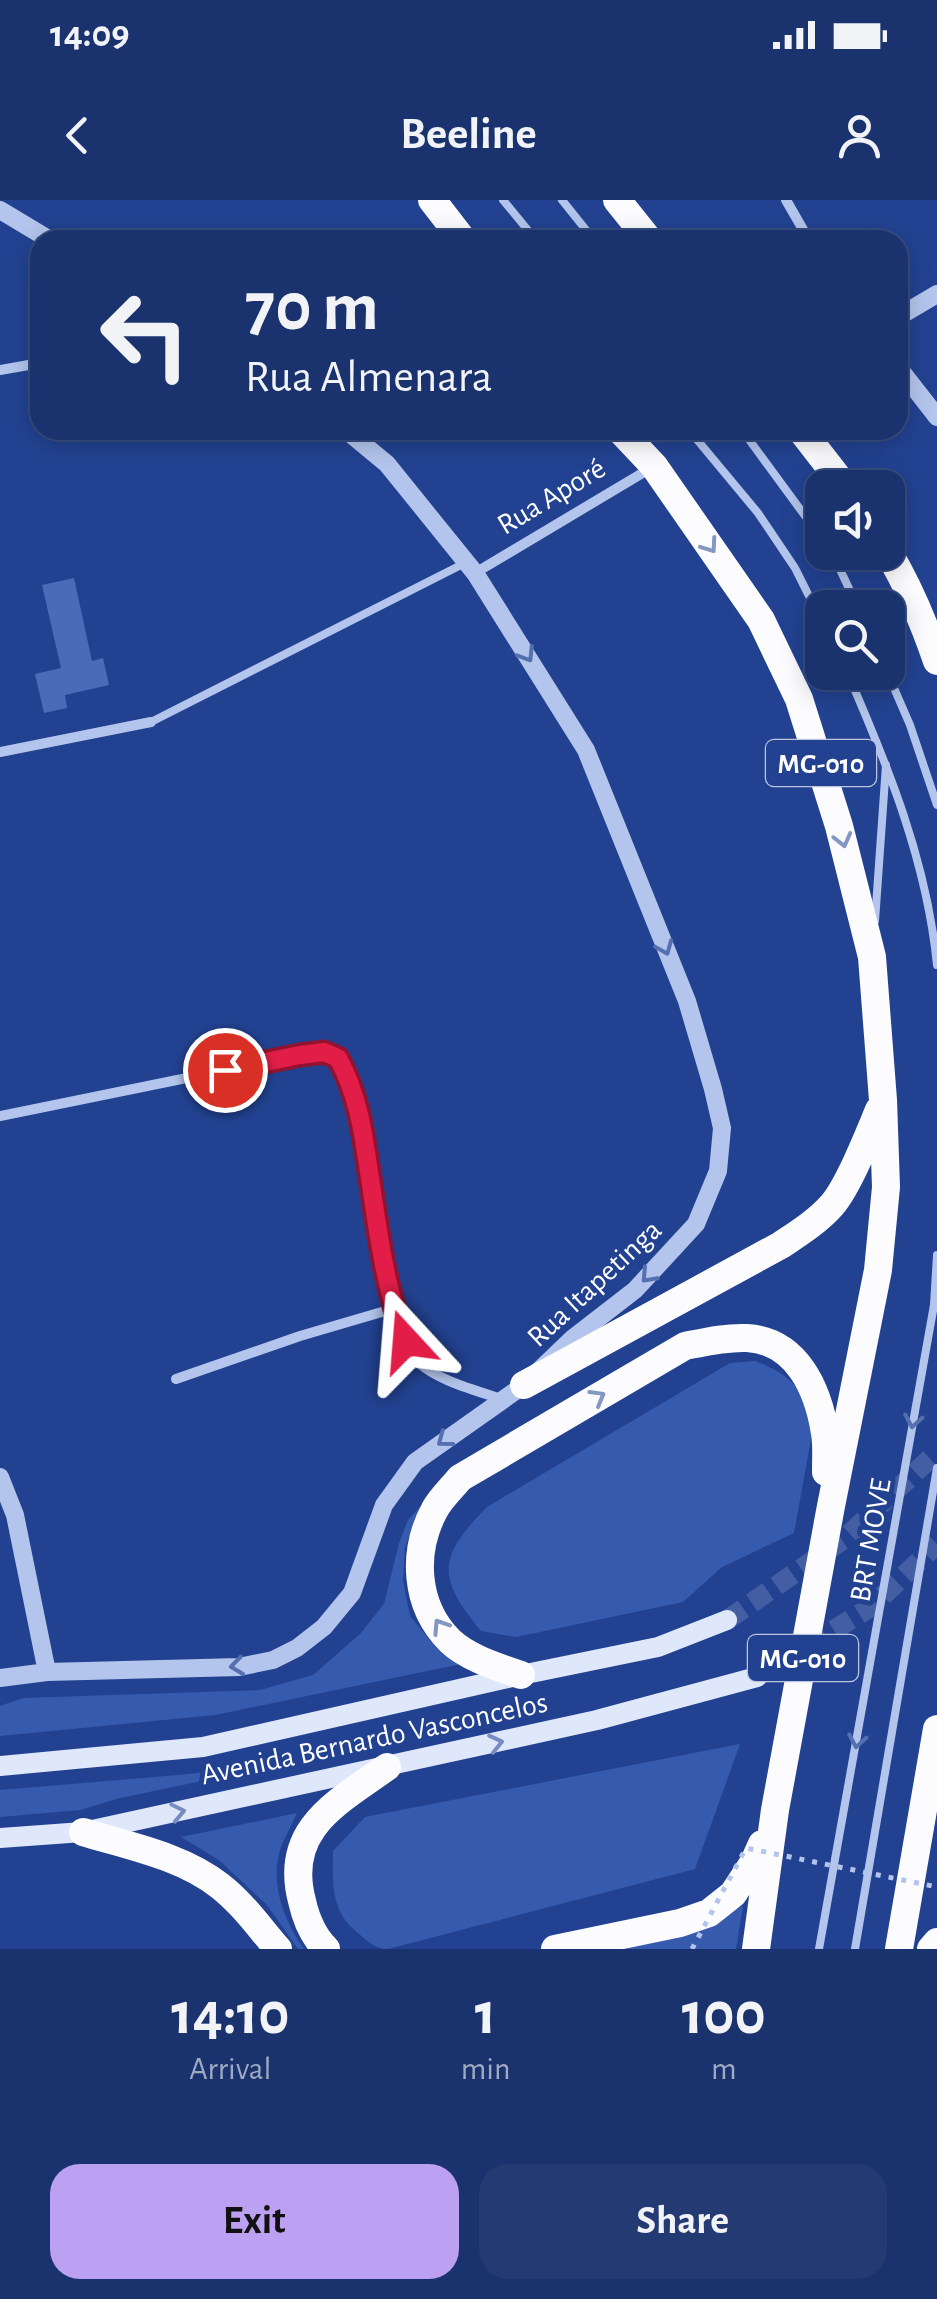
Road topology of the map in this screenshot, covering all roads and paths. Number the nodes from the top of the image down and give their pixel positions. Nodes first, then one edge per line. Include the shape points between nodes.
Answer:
1 (432, 200) edge
2 (503, 200) edge
3 (562, 200) edge
4 (616, 200) edge
5 (786, 200) edge
6 (0, 210) edge
7 (33, 230) edge
8 (456, 230) edge
9 (528, 230) edge
10 (586, 230) edge
11 (641, 230) edge
12 (803, 230) edge
13 (937, 294) edge
14 (908, 311) edge
15 (30, 365) edge
16 (0, 370) edge
17 (908, 380) edge
18 (937, 417) edge
19 (358, 440) edge
20 (629, 440) edge
21 (697, 440) edge
22 (749, 440) edge
23 (809, 440) edge
24 (654, 466) junction
25 (832, 470) edge
26 (805, 516) edge
27 (471, 567) junction
28 (899, 570) edge
29 (806, 590) edge
30 (931, 634) edge
31 (937, 661) edge
32 (855, 690) edge
33 (896, 690) edge
34 (151, 722) joint
35 (0, 752) edge
36 (886, 761) junction
37 (937, 805) edge
38 (872, 957) junction
39 (937, 965) edge
40 (883, 1100) junction
41 (0, 1116) edge
42 (937, 1255) edge
43 (392, 1309) junction
44 (176, 1379) dead end
45 (513, 1392) junction
46 (937, 1468) edge
47 (0, 1478) edge
48 (831, 1506) junction
49 (728, 1620) tunnel mouth
50 (46, 1672) junction
51 (521, 1675) junction
52 (757, 1677) tunnel mouth
53 (0, 1678) edge
54 (937, 1729) edge
55 (0, 1766) edge
56 (387, 1767) junction
57 (775, 1810) junction
58 (83, 1832) junction
59 (0, 1838) edge
60 (937, 1887) edge
61 (937, 1942) edge
62 (278, 1949) edge
63 (326, 1949) edge
64 (555, 1949) edge
65 (692, 1949) edge
66 (756, 1949) edge
67 (820, 1949) edge
68 (855, 1949) edge
69 (899, 1949) edge
70 (931, 1949) edge

1 - 8 highway
2 - 9 lane
3 - 10 lane
4 - 11 highway
5 - 12 street
6 - 7 street
13 - 14 street
15 - 16 street
17 - 18 street
19 - 27 street, Rua Itapetinga via 386,464
20 - 24 highway, MG-010
21 - 29 lane via 758,513
22 - 26 lane
23 - 25 highway
24 - 27 street, Rua Aporé
24 -> 38 highway, MG-010 via 761,620 799,699
27 - 34 lane
27 -> 45 street, Rua Itapetinga via 586,750 687,1001 722,1128 718,1171 696,1224 635,1290
28 - 30 highway
30 - 31 highway
32 - 36 lane
33 - 37 lane
34 - 35 street
36 - 38 lane
36 - 39 lane via 911,835
38 - 40 highway, MG-010
40 - 45 highway via 834,1203 807,1228
40 - 48 highway, MG-010 via 886,1187 878,1270
41 - 43 street via 300,1055 338,1058 360,1112
42 -> 67 lane, BRT MOVE via 934,1306
43 - 44 street
43 - 45 street via 423,1367 460,1385
45 -> 50 street, Rua Itapetinga via 415,1462 384,1505 352,1592 297,1648 239,1668
46 - 68 lane, BRT MOVE
47 - 50 street via 15,1515
51 -> 48 highway via 452,1644 435,1623 418,1572 436,1506 460,1478 685,1346 750,1338 793,1358 813,1390 826,1435
48 - 57 highway, MG-010
49 - 51 main road, Avenida Bernardo Vasconcelos via 658,1647
50 - 53 street, Rua Itapetinga
51 - 55 main road, Avenida Bernardo Vasconcelos via 204,1747
56 -> 52 main road, Avenida Bernardo Vasconcelos
54 - 69 highway
58 -> 56 main road, Avenida Bernardo Vasconcelos
56 - 63 highway via 330,1808 304,1838 300,1897
57 - 64 highway via 754,1862 733,1894 709,1913
57 - 66 highway, MG-010
58 - 59 main road, Avenida Bernardo Vasconcelos
58 - 62 highway via 174,1860 218,1884
60 - 65 path, bridge via 746,1848
61 - 70 highway

